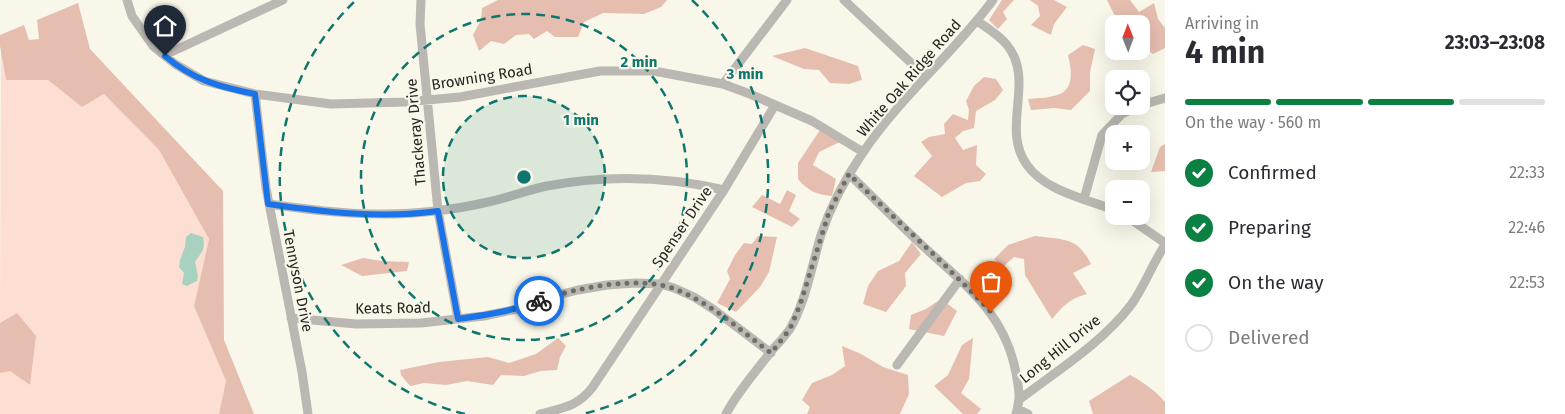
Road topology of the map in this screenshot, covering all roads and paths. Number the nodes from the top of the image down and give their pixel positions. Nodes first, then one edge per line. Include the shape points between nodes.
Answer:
1 (127, 0) edge
2 (283, 0) edge
3 (421, 0) edge
4 (787, 0) edge
5 (844, 0) edge
6 (993, 0) edge
7 (977, 21) junction
8 (165, 56) junction
9 (925, 76) junction
10 (723, 84) junction
11 (255, 94) junction
12 (1165, 98) edge
13 (427, 100) junction
14 (1150, 102) edge
15 (775, 105) junction
16 (1121, 115) edge
17 (863, 152) junction
18 (849, 174) junction
19 (724, 190) junction
20 (1084, 199) junction
21 (268, 204) junction
22 (1105, 207) edge
23 (438, 211) junction
24 (1139, 225) edge
25 (1165, 244) edge
26 (960, 279) junction
27 (660, 284) junction
28 (291, 318) junction
29 (458, 319) junction
30 (771, 353) junction
31 (897, 365) dead end
32 (1020, 399) junction
33 (1017, 412) edge
34 (308, 414) edge
35 (540, 414) edge
36 (726, 414) edge
37 (1028, 414) edge

1 - 8 street, Browning Road via 132,16 153,46
2 - 8 street
3 - 13 street, Thackeray Drive
4 - 10 street
5 - 9 street
6 - 7 street, White Oak Ridge Road
7 - 9 street, White Oak Ridge Road
7 - 20 street via 1004,41 1020,72 1016,136 1027,165 1059,190
8 - 11 street, Browning Road via 204,81
9 - 17 street, White Oak Ridge Road
10 - 13 street, Browning Road via 654,71 600,71
10 - 15 street, Browning Road
11 - 13 street, Browning Road via 331,104
11 - 21 street, Tennyson Drive
12 - 14 street
13 - 23 street, Thackeray Drive
15 - 17 street, Browning Road via 812,121
15 - 19 street, Spenser Drive
16 - 20 street via 1102,135
17 - 18 street, White Oak Ridge Road
18 - 26 street
18 - 30 street, White Oak Ridge Road via 829,212 790,329
19 - 23 street via 663,179 624,177 545,187
19 - 27 street, Spenser Drive
20 - 22 street
21 - 23 street via 323,212
21 - 28 street, Tennyson Drive
23 - 29 street, Thackeray Drive
24 - 25 street
25 - 32 street, Long Hill Drive via 1142,289 1105,334
26 - 31 street
26 - 32 street via 991,312 1009,344
27 - 29 street, Keats Road via 616,284 578,290 522,308
27 - 30 street, Keats Road via 694,297
27 - 35 street, Spenser Drive via 585,398
28 - 29 street, Keats Road via 356,324
28 - 34 street, Tennyson Drive
30 - 36 street, White Oak Ridge Road
32 - 33 street
33 - 37 street

